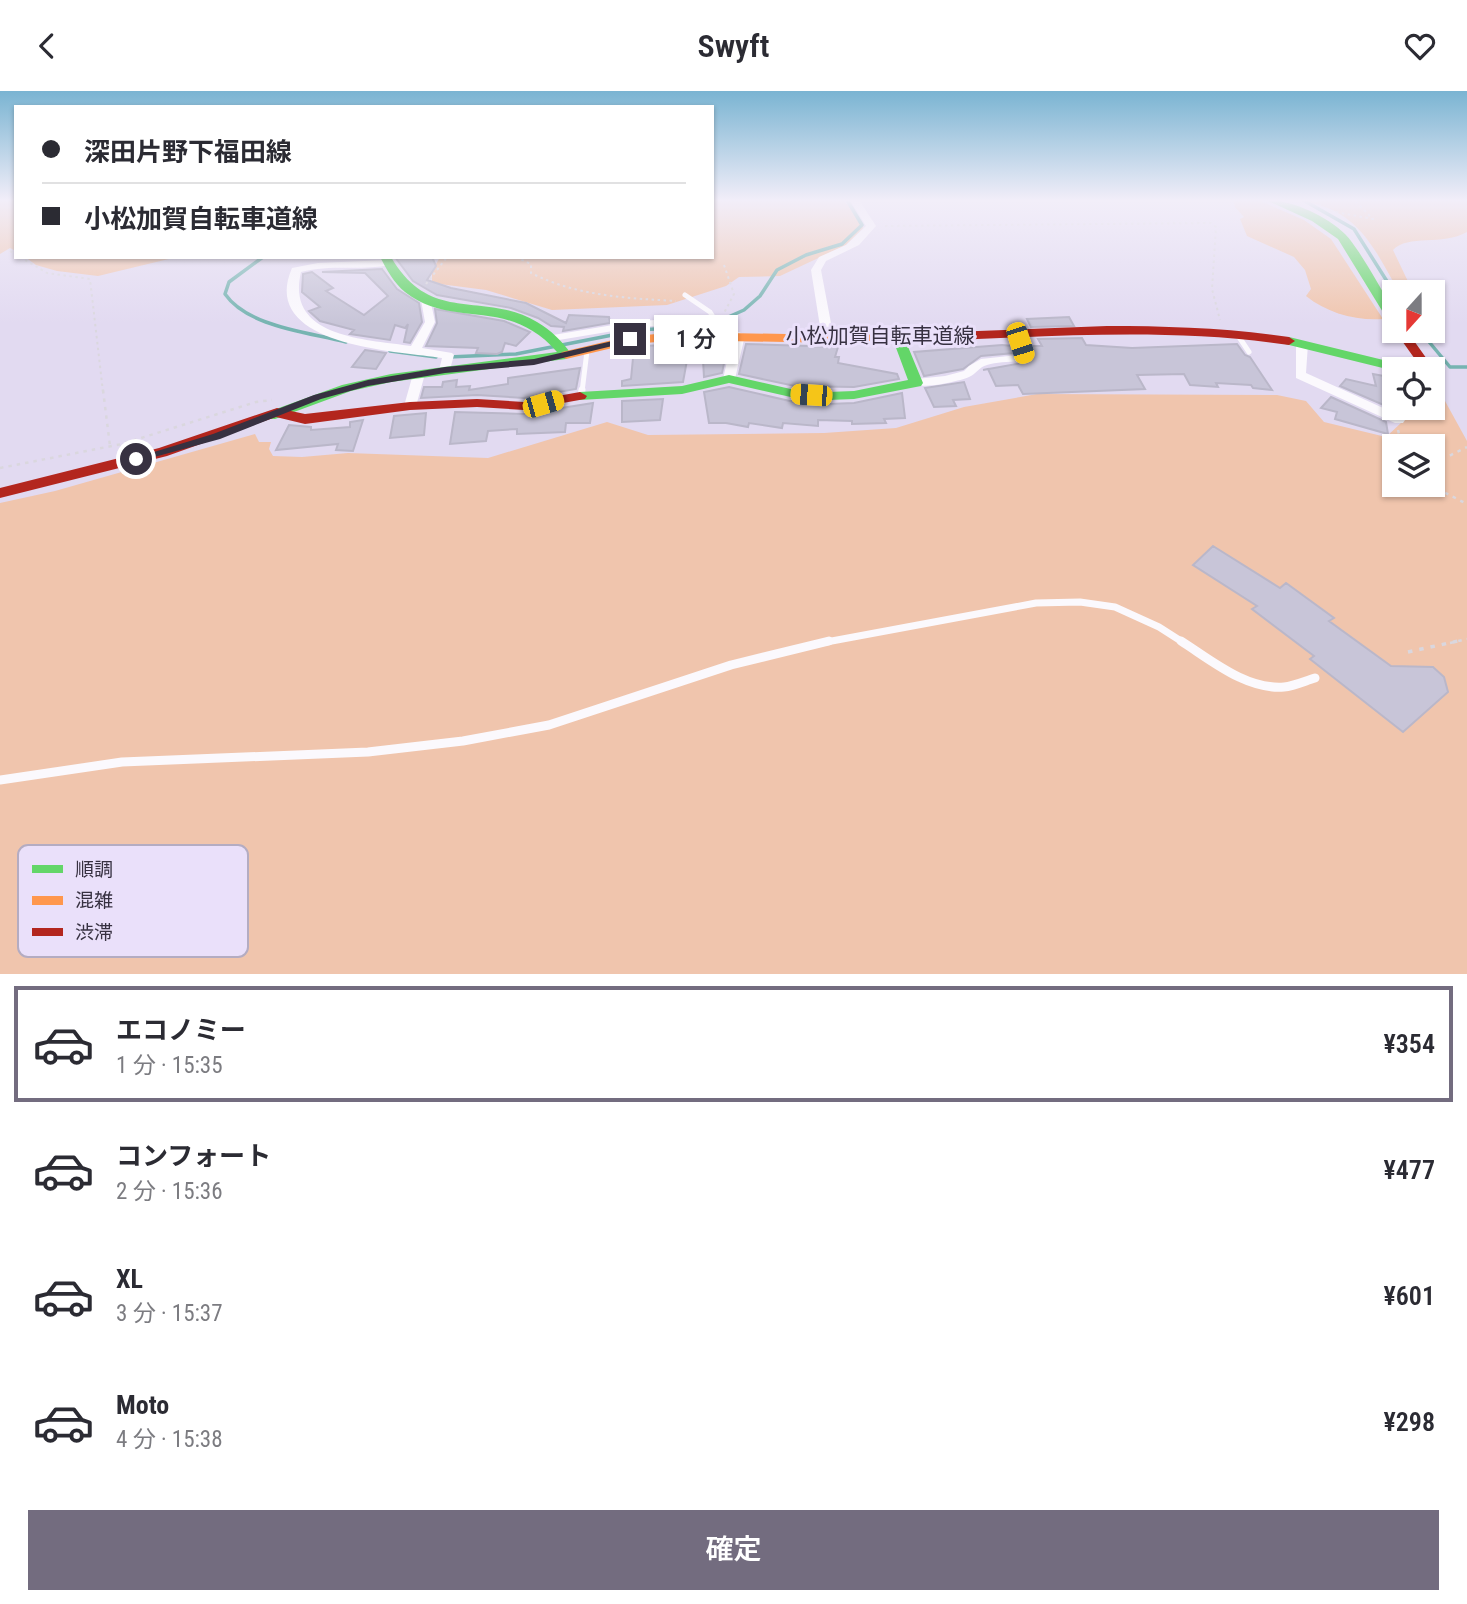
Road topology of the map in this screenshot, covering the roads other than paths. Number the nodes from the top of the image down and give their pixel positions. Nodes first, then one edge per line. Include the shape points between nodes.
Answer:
1 (857, 241) edge
2 (1345, 241) edge
3 (386, 260) edge
4 (685, 295) dead end
5 (423, 298) junction
6 (1382, 301) edge
7 (718, 328) junction
8 (1232, 334) junction
9 (739, 335) junction
10 (1016, 336) junction
11 (898, 337) junction
12 (553, 338) junction
13 (828, 339) junction
14 (1302, 344) junction
15 (415, 350) junction
16 (587, 351) junction
17 (1249, 352) dead end
18 (566, 355) junction
19 (1382, 364) edge
20 (445, 370) junction
21 (419, 374) junction
22 (729, 379) junction
23 (916, 383) junction
24 (581, 396) junction
25 (410, 406) junction
26 (283, 411) junction
27 (1382, 412) edge
28 (0, 493) edge
29 (1315, 678) dead end
30 (0, 780) edge

1 - 13 street via 822,259 816,270
2 - 6 main road
3 - 5 main road via 401,286
3 - 15 street via 362,267 296,270 292,299 317,330
4 - 7 lane via 704,307
5 - 12 main road via 512,315 538,325
5 - 15 street via 430,323
7 - 9 main road, 小松加賀自転車道線
7 - 12 street via 637,324
7 - 16 main road, 小松加賀自転車道線
8 - 10 main road, 小松加賀自転車道線 via 1145,331
8 - 14 main road, 小松加賀自転車道線
8 - 17 lane
9 - 13 main road, 小松加賀自転車道線
9 - 22 street
10 - 11 main road, 小松加賀自転車道線
10 - 23 street via 1022,358 986,361 959,377
11 - 13 main road, 小松加賀自転車道線
11 - 23 main road
12 - 18 main road
14 - 19 main road, 小松加賀自転車道線
14 - 27 street via 1300,375
15 - 20 street via 449,355
16 - 18 main road, 小松加賀自転車道線
16 - 24 lane
18 - 20 main road, 小松加賀自転車道線
20 - 21 main road, 小松加賀自転車道線
21 - 25 street
21 - 26 main road, 小松加賀自転車道線 via 368,383
22 - 23 main road via 794,394 828,396
22 - 24 main road via 681,390
24 - 25 main road via 524,406
25 - 26 main road via 312,419 289,418
26 - 28 main road, 小松加賀自転車道線 via 203,440
29 - 30 lane via 1283,687 1254,683 1159,627 1115,607 1036,603 824,642 731,665 549,725 463,741 368,752 122,762

